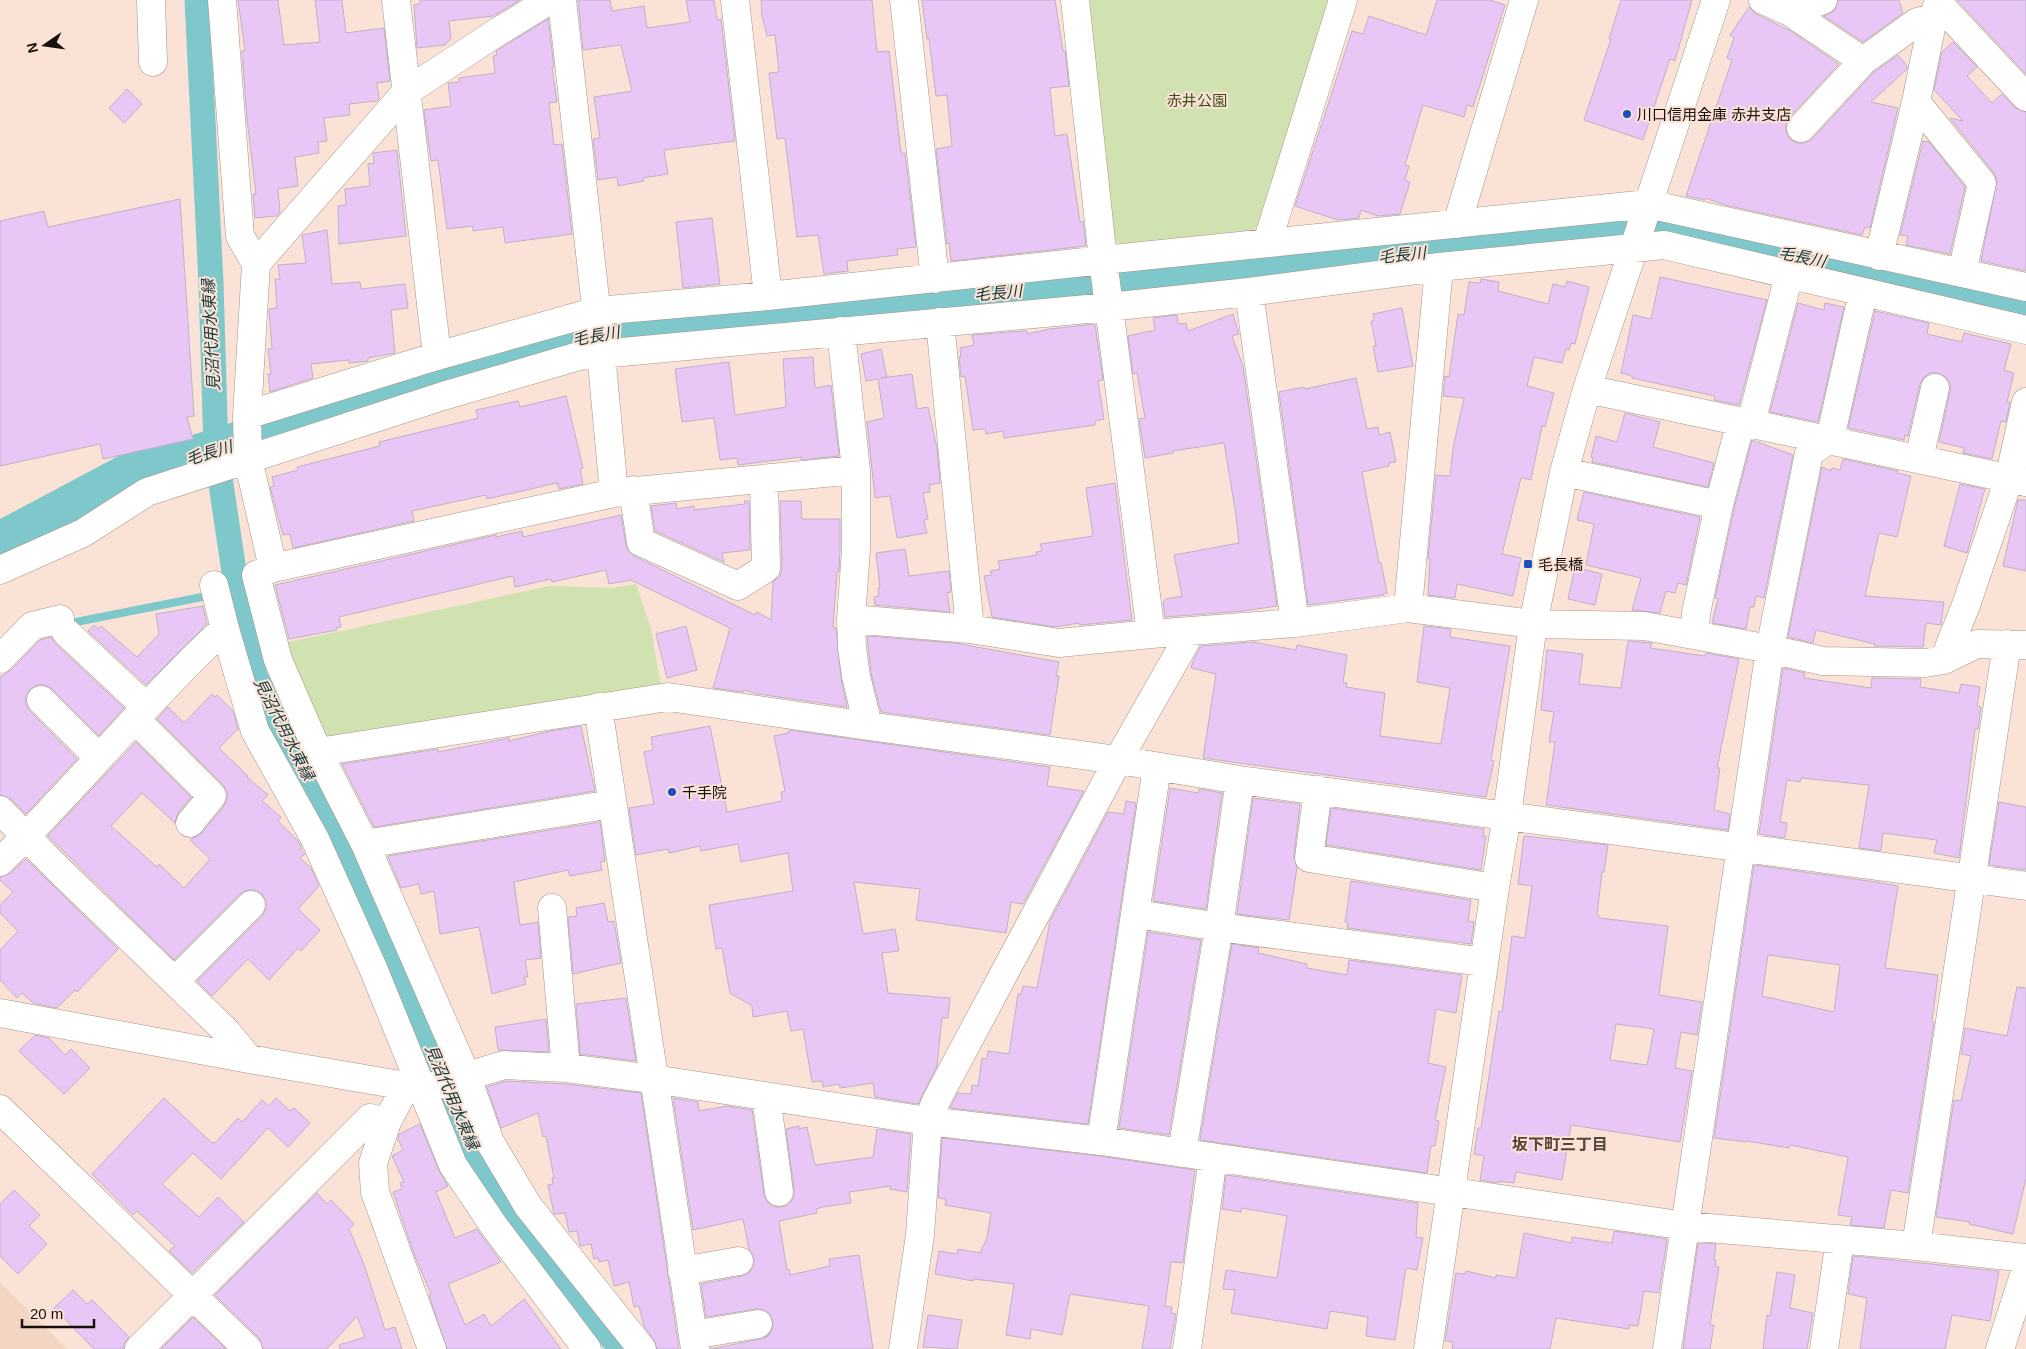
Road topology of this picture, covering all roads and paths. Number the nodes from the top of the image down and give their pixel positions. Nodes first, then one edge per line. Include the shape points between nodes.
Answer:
1 (151, 0) edge
2 (222, 0) edge
3 (396, 0) edge
4 (550, 0) edge
5 (562, 0) edge
6 (735, 0) edge
7 (904, 0) edge
8 (1076, 0) edge
9 (1343, 0) edge
10 (1524, 0) edge
11 (1716, 0) edge
12 (1763, 0) edge
13 (1823, 0) edge
14 (1928, 9) edge
15 (1790, 12) junction
16 (1863, 61) junction
17 (152, 62) dead end
18 (406, 92) junction
19 (2026, 97) edge
20 (1916, 102) junction
21 (1801, 128) dead end
22 (1457, 224) junction
23 (1641, 226) junction
24 (1267, 243) junction
25 (1879, 256) junction
26 (1103, 260) junction
27 (256, 264) junction
28 (1439, 267) junction
29 (1962, 273) junction
30 (1789, 275) junction
31 (935, 279) junction
32 (2026, 287) edge
33 (1249, 292) junction
34 (1863, 292) junction
35 (768, 296) junction
36 (1109, 308) junction
37 (597, 310) junction
38 (940, 322) junction
39 (2026, 330) edge
40 (841, 331) junction
41 (602, 353) junction
42 (438, 356) junction
43 (1935, 388) dead end
44 (1587, 389) junction
45 (2026, 402) edge
46 (247, 415) junction
47 (1746, 422) junction
48 (1830, 439) junction
49 (248, 459) junction
50 (1920, 459) junction
51 (856, 470) junction
52 (1564, 472) junction
53 (764, 480) junction
54 (2017, 481) edge
55 (623, 492) junction
56 (1719, 505) junction
57 (274, 568) junction
58 (0, 570) edge
59 (214, 585) dead end
60 (1408, 608) junction
61 (851, 619) junction
62 (1295, 623) junction
63 (1533, 624) junction
64 (225, 629) junction
65 (970, 629) junction
66 (1191, 632) junction
67 (1151, 634) junction
68 (1695, 634) junction
69 (2016, 645) edge
70 (1770, 648) junction
71 (0, 659) edge
72 (1944, 660) junction
73 (42, 700) dead end
74 (598, 707) junction
75 (140, 713) junction
76 (868, 726) junction
77 (318, 752) junction
78 (98, 757) junction
79 (1118, 760) junction
80 (1157, 767) junction
81 (1240, 780) junction
82 (1318, 790) junction
83 (612, 804) junction
84 (0, 810) edge
85 (1508, 815) junction
86 (190, 823) dead end
87 (27, 836) junction
88 (366, 844) junction
89 (1740, 848) junction
90 (0, 862) edge
91 (1972, 878) junction
92 (2026, 886) edge
93 (1495, 888) junction
94 (251, 905) dead end
95 (552, 908) dead end
96 (1137, 914) junction
97 (1219, 927) junction
98 (1484, 962) junction
99 (175, 981) junction
100 (0, 1013) edge
101 (249, 1059) junction
102 (566, 1068) junction
103 (466, 1076) junction
104 (653, 1079) junction
105 (419, 1087) junction
106 (766, 1096) junction
107 (0, 1109) edge
108 (928, 1121) junction
109 (387, 1122) junction
110 (1101, 1141) junction
111 (1182, 1153) junction
112 (1214, 1157) junction
113 (779, 1192) dead end
114 (1450, 1192) junction
115 (1686, 1226) junction
116 (1840, 1239) junction
117 (1916, 1246) junction
118 (2026, 1258) edge
119 (739, 1261) dead end
120 (2026, 1269) edge
121 (682, 1271) junction
122 (194, 1295) junction
123 (758, 1324) dead end
124 (694, 1342) edge
125 (139, 1349) edge
126 (248, 1349) edge
127 (432, 1349) edge
128 (587, 1349) edge
129 (642, 1349) edge
130 (903, 1349) edge
131 (1187, 1349) edge
132 (1428, 1349) edge
133 (1668, 1349) edge
134 (1824, 1349) edge
135 (2000, 1349) edge

1 - 17 street
2 - 27 street via 240,236
3 - 18 street
4 - 18 street
5 - 37 street
6 - 35 street
7 - 31 street
8 - 26 street
9 - 24 street
10 - 22 street
11 - 23 street
12 - 15 street
13 - 15 street
14 - 16 street
14 - 19 street
14 - 20 street
15 - 16 street
16 - 21 street
18 - 27 street
18 - 42 street
20 - 25 street
20 - 29 street via 1982,183
22 - 23 street
22 - 24 street
23 - 25 street
23 - 28 street
23 - 30 street via 1664,245
23 - 44 street
24 - 26 street
25 - 29 street
26 - 31 street
26 - 36 street
27 - 46 street
28 - 33 street
28 - 60 street
29 - 32 street
30 - 34 street
30 - 47 street
31 - 35 street
33 - 36 street
33 - 62 street
34 - 39 street
34 - 48 street
35 - 37 street
36 - 38 street
36 - 67 street
37 - 41 street
37 - 42 street
38 - 40 street
38 - 65 street
40 - 41 street
40 - 51 street
41 - 49 street via 579,356 452,393
41 - 55 street
42 - 46 street
43 - 50 street
44 - 47 street
44 - 52 street
45 - 54 street
46 - 49 street
47 - 48 street
47 - 56 street
48 - 50 street
48 - 70 street via 1809,452
49 - 57 street
49 - 58 street via 147,492 82,533
50 - 54 street
51 - 53 street
51 - 61 street via 856,549
52 - 56 street
52 - 63 street
53 - 55 street
53 - 55 street via 766,568 738,586 641,542
54 - 72 street
55 - 57 street
56 - 68 street via 1696,613
57 - 77 street via 256,575 278,660
59 - 64 street
60 - 62 street
60 - 63 street
61 - 65 street
61 - 76 street via 854,666
62 - 66 street
63 - 68 street via 1644,626
63 - 85 street
64 - 75 street
64 - 105 street via 255,730 315,839 373,968
65 - 67 street via 1059,643
66 - 67 street
66 - 79 street
68 - 70 street
69 - 72 street via 1978,644
69 - 91 street
70 - 72 street via 1823,661 1925,663
70 - 89 street
71 - 75 street via 32,626 63,626
73 - 78 street
74 - 76 street via 668,697
74 - 77 street
74 - 83 street
75 - 78 street
75 - 86 street via 212,796
76 - 79 street
77 - 88 street
78 - 87 street
79 - 80 street
79 - 108 street
80 - 81 street
80 - 96 street
81 - 82 street
81 - 97 street
82 - 85 street
82 - 93 street via 1309,858
83 - 88 street
83 - 104 street
84 - 87 street
85 - 89 street
85 - 93 street
87 - 90 street
87 - 99 street
88 - 103 street
89 - 91 street
89 - 115 street
91 - 92 street
91 - 117 street
93 - 98 street
94 - 99 street
95 - 102 street
96 - 97 street
96 - 110 street
97 - 98 street
97 - 111 street
98 - 114 street
99 - 101 street via 226,1031
100 - 101 street
101 - 105 street
102 - 103 street via 504,1065
102 - 104 street
103 - 105 street
103 - 129 street via 490,1142 528,1206
104 - 106 street
104 - 121 street
105 - 109 street
105 - 128 street via 453,1165 494,1226
106 - 108 street
106 - 113 street
107 - 122 street
108 - 110 street
108 - 130 street via 920,1235
109 - 122 street via 370,1118
109 - 127 street via 373,1163 375,1192
110 - 111 street
111 - 112 street
112 - 114 street
112 - 131 street
114 - 115 street
114 - 132 street
115 - 116 street
115 - 133 street
116 - 117 street
116 - 134 street
117 - 118 street
119 - 121 street
120 - 135 street
121 - 124 street
122 - 125 street
122 - 126 street
123 - 124 street

